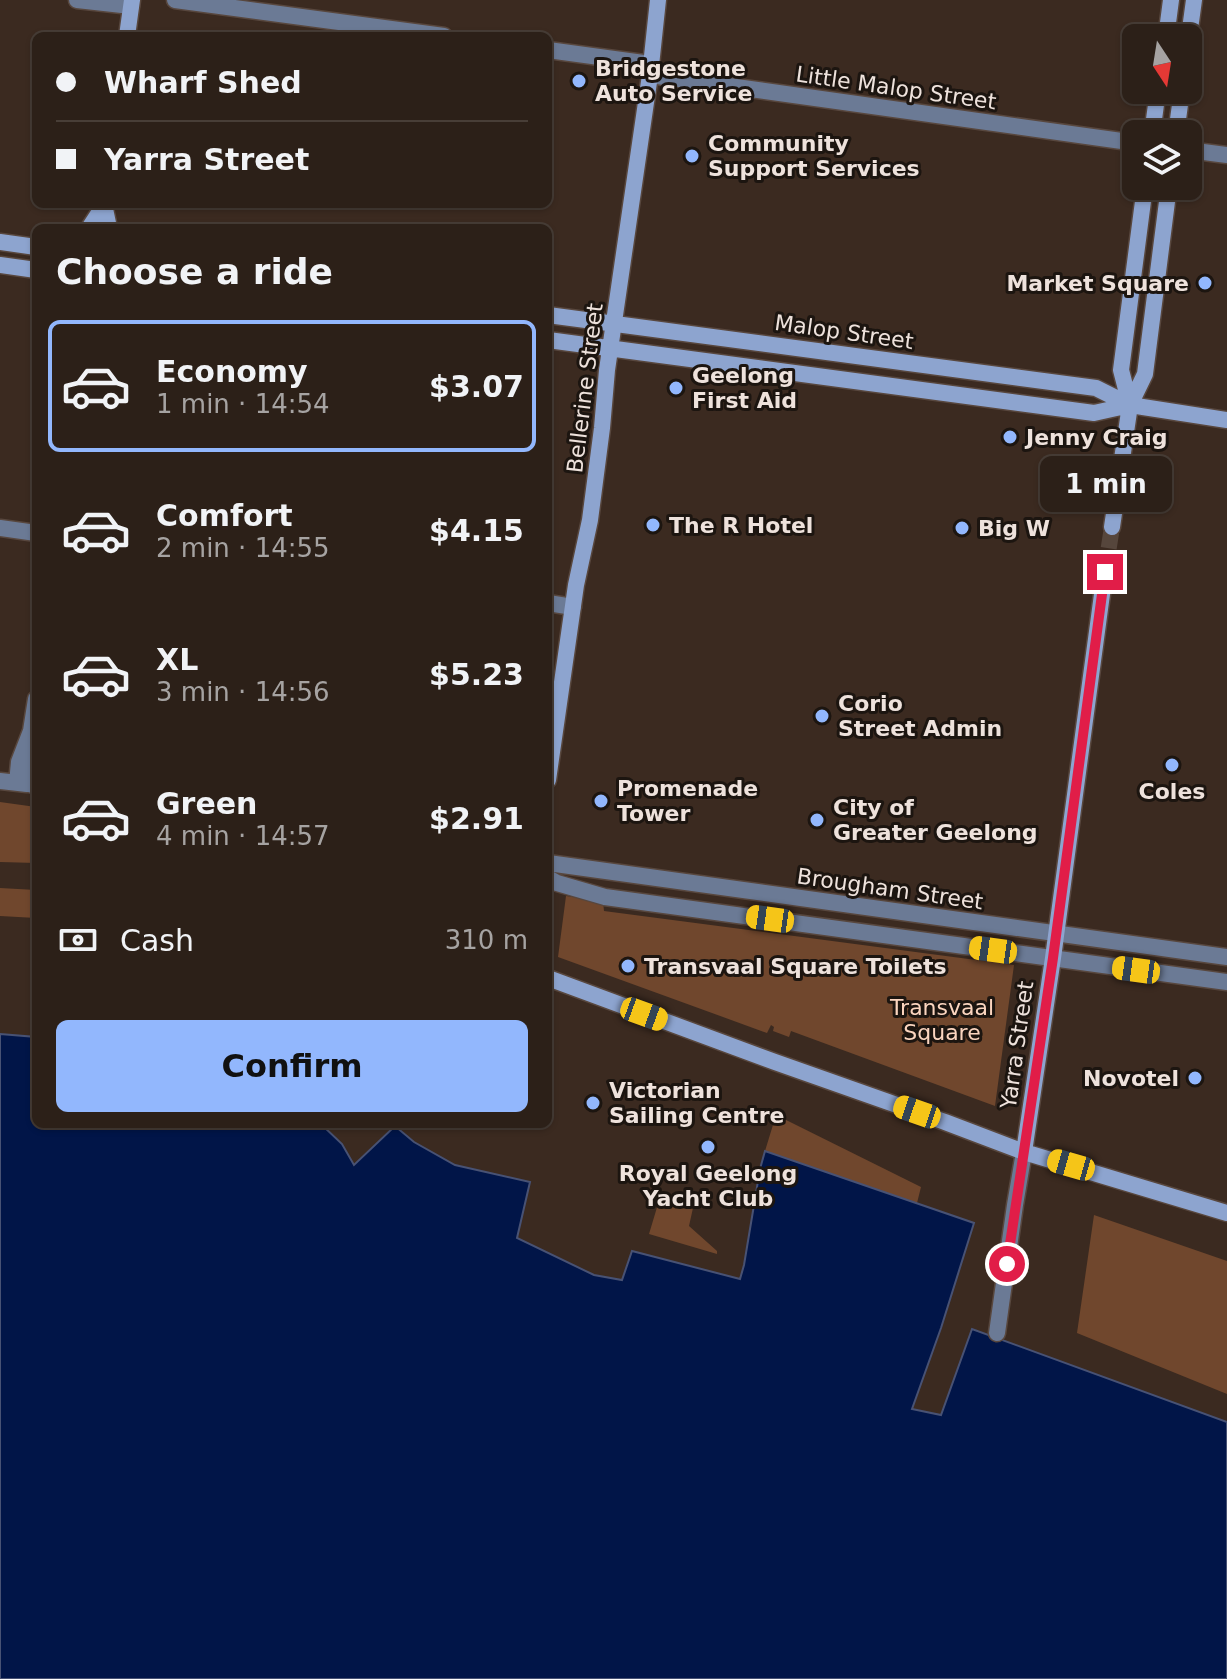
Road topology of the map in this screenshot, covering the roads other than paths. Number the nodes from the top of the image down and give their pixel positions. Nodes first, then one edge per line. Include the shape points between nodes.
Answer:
1 (77, 0) edge
2 (175, 0) edge
3 (658, 0) edge
4 (1171, 0) edge
5 (1194, 0) edge
6 (131, 3) edge
7 (1168, 24) edge
8 (1191, 24) edge
9 (127, 32) edge
10 (414, 32) edge
11 (552, 51) edge
12 (650, 70) junction
13 (1122, 141) edge
14 (1202, 152) edge
15 (1227, 155) edge
16 (1143, 200) edge
17 (1167, 200) edge
18 (0, 242) edge
19 (32, 246) edge
20 (0, 265) edge
21 (32, 269) edge
22 (552, 315) edge
23 (615, 323) junction
24 (552, 341) edge
25 (611, 348) junction
26 (991, 374) junction
27 (987, 399) junction
28 (1130, 405) junction
29 (1227, 420) edge
30 (1112, 527) tunnel mouth
31 (0, 528) edge
32 (32, 532) edge
33 (1105, 572) tunnel mouth
34 (552, 604) edge
35 (573, 607) junction
36 (32, 725) edge
37 (552, 752) edge
38 (21, 784) edge
39 (552, 864) edge
40 (552, 880) edge
41 (742, 891) junction
42 (739, 915) junction
43 (1056, 934) junction
44 (1227, 957) edge
45 (1053, 958) junction
46 (552, 979) edge
47 (1227, 982) edge
48 (1024, 1152) junction
49 (1227, 1213) edge
50 (997, 1333) dead end

1 - 6 street
2 - 10 street
3 - 12 street, Bellerine Street
4 - 7 street
5 - 8 street
6 - 9 street
11 - 12 street, Little Malop Street
12 - 13 street, Little Malop Street
12 - 23 street, Bellerine Street
14 - 15 street
16 - 28 street via 1121,370
17 - 28 street via 1145,374
18 - 19 street
20 - 21 street
22 - 23 street, Malop Street
23 - 25 street, Bellerine Street
23 - 26 street, Malop Street
24 - 25 street, Malop Street
25 - 27 street, Malop Street
25 - 35 street, Bellerine Street via 590,520
26 - 27 street
26 - 28 street, Malop Street via 1096,388
27 - 28 street, Malop Street via 1094,413
28 - 29 street, Malop Street
28 - 30 street
31 - 32 street
33 - 43 street, Yarra Street
34 - 35 street
35 - 37 street, Bellerine Street
36 - 38 street via 19,762
39 - 41 street, Brougham Street
40 - 42 street, Brougham Street via 605,897
41 - 42 street
41 - 43 street, Brougham Street
42 - 45 street, Brougham Street
43 - 44 street, Brougham Street
43 - 45 street, Yarra Street
45 - 47 street, Brougham Street
45 - 48 street, Yarra Street
46 - 48 street
48 - 49 street
48 - 50 street, Yarra Street

